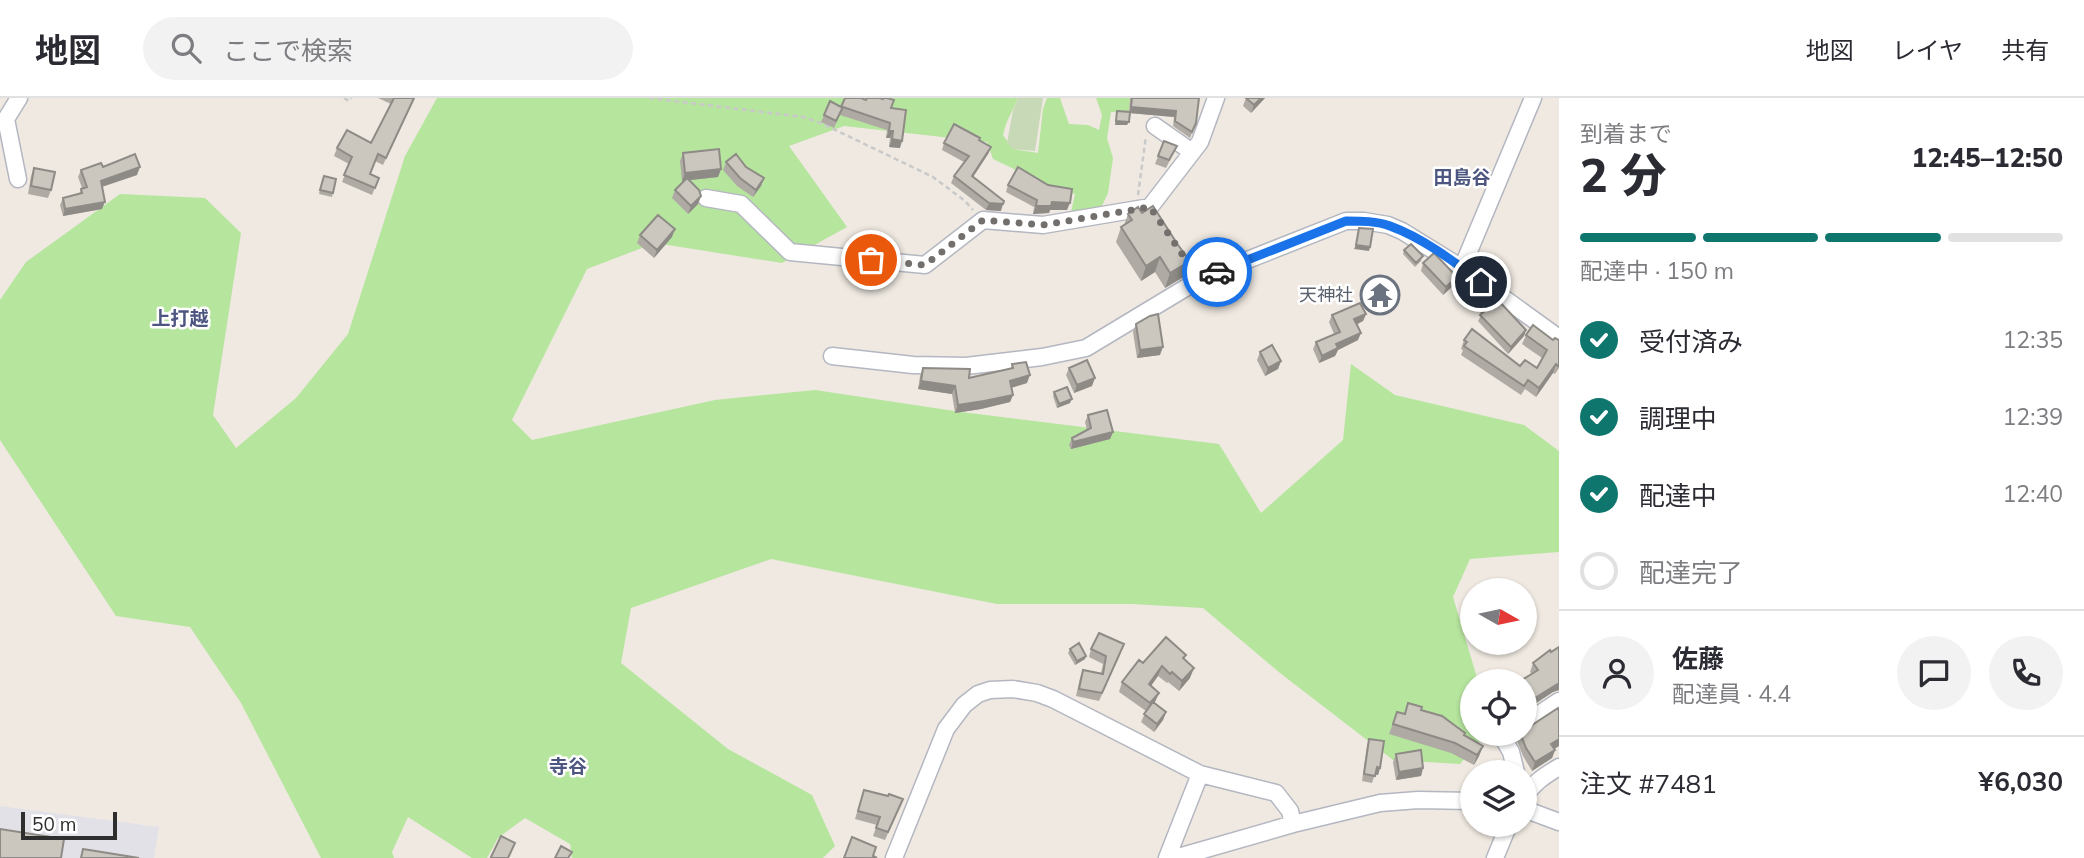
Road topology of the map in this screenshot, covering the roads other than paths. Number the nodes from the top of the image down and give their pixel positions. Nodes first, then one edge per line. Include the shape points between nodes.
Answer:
1 (19, 98) edge
2 (1216, 98) edge
3 (1533, 98) edge
4 (1150, 129) road end
5 (1192, 152) junction
6 (18, 178) dead end
7 (706, 198) dead end
8 (1187, 263) edge
9 (1462, 268) junction
10 (1202, 278) junction
11 (1559, 338) edge
12 (832, 356) dead end
13 (1559, 701) edge
14 (1537, 715) edge
15 (1559, 767) edge
16 (1200, 774) junction
17 (1537, 781) edge
18 (1460, 801) edge
19 (1537, 813) edge
20 (1559, 822) edge
21 (1293, 824) junction
22 (1504, 837) edge
23 (894, 858) edge
24 (1167, 858) edge
25 (1175, 858) edge
26 (1495, 858) edge

1 - 6 street via 6,119
2 - 5 street
3 - 9 street
4 - 5 street
5 - 7 street via 1148,211 1043,225 983,220 925,265 790,252 741,204
8 - 10 street
9 - 10 street via 1388,225 1346,221
9 - 11 street
10 - 12 street via 1086,348 966,366
13 - 14 street
15 - 17 street
16 - 21 street via 1276,793 1290,811
16 - 23 street via 1053,699 1013,689 990,690 964,705 946,729
16 - 24 street
18 - 21 street via 1391,801
19 - 20 street
21 - 25 street
22 - 26 street

